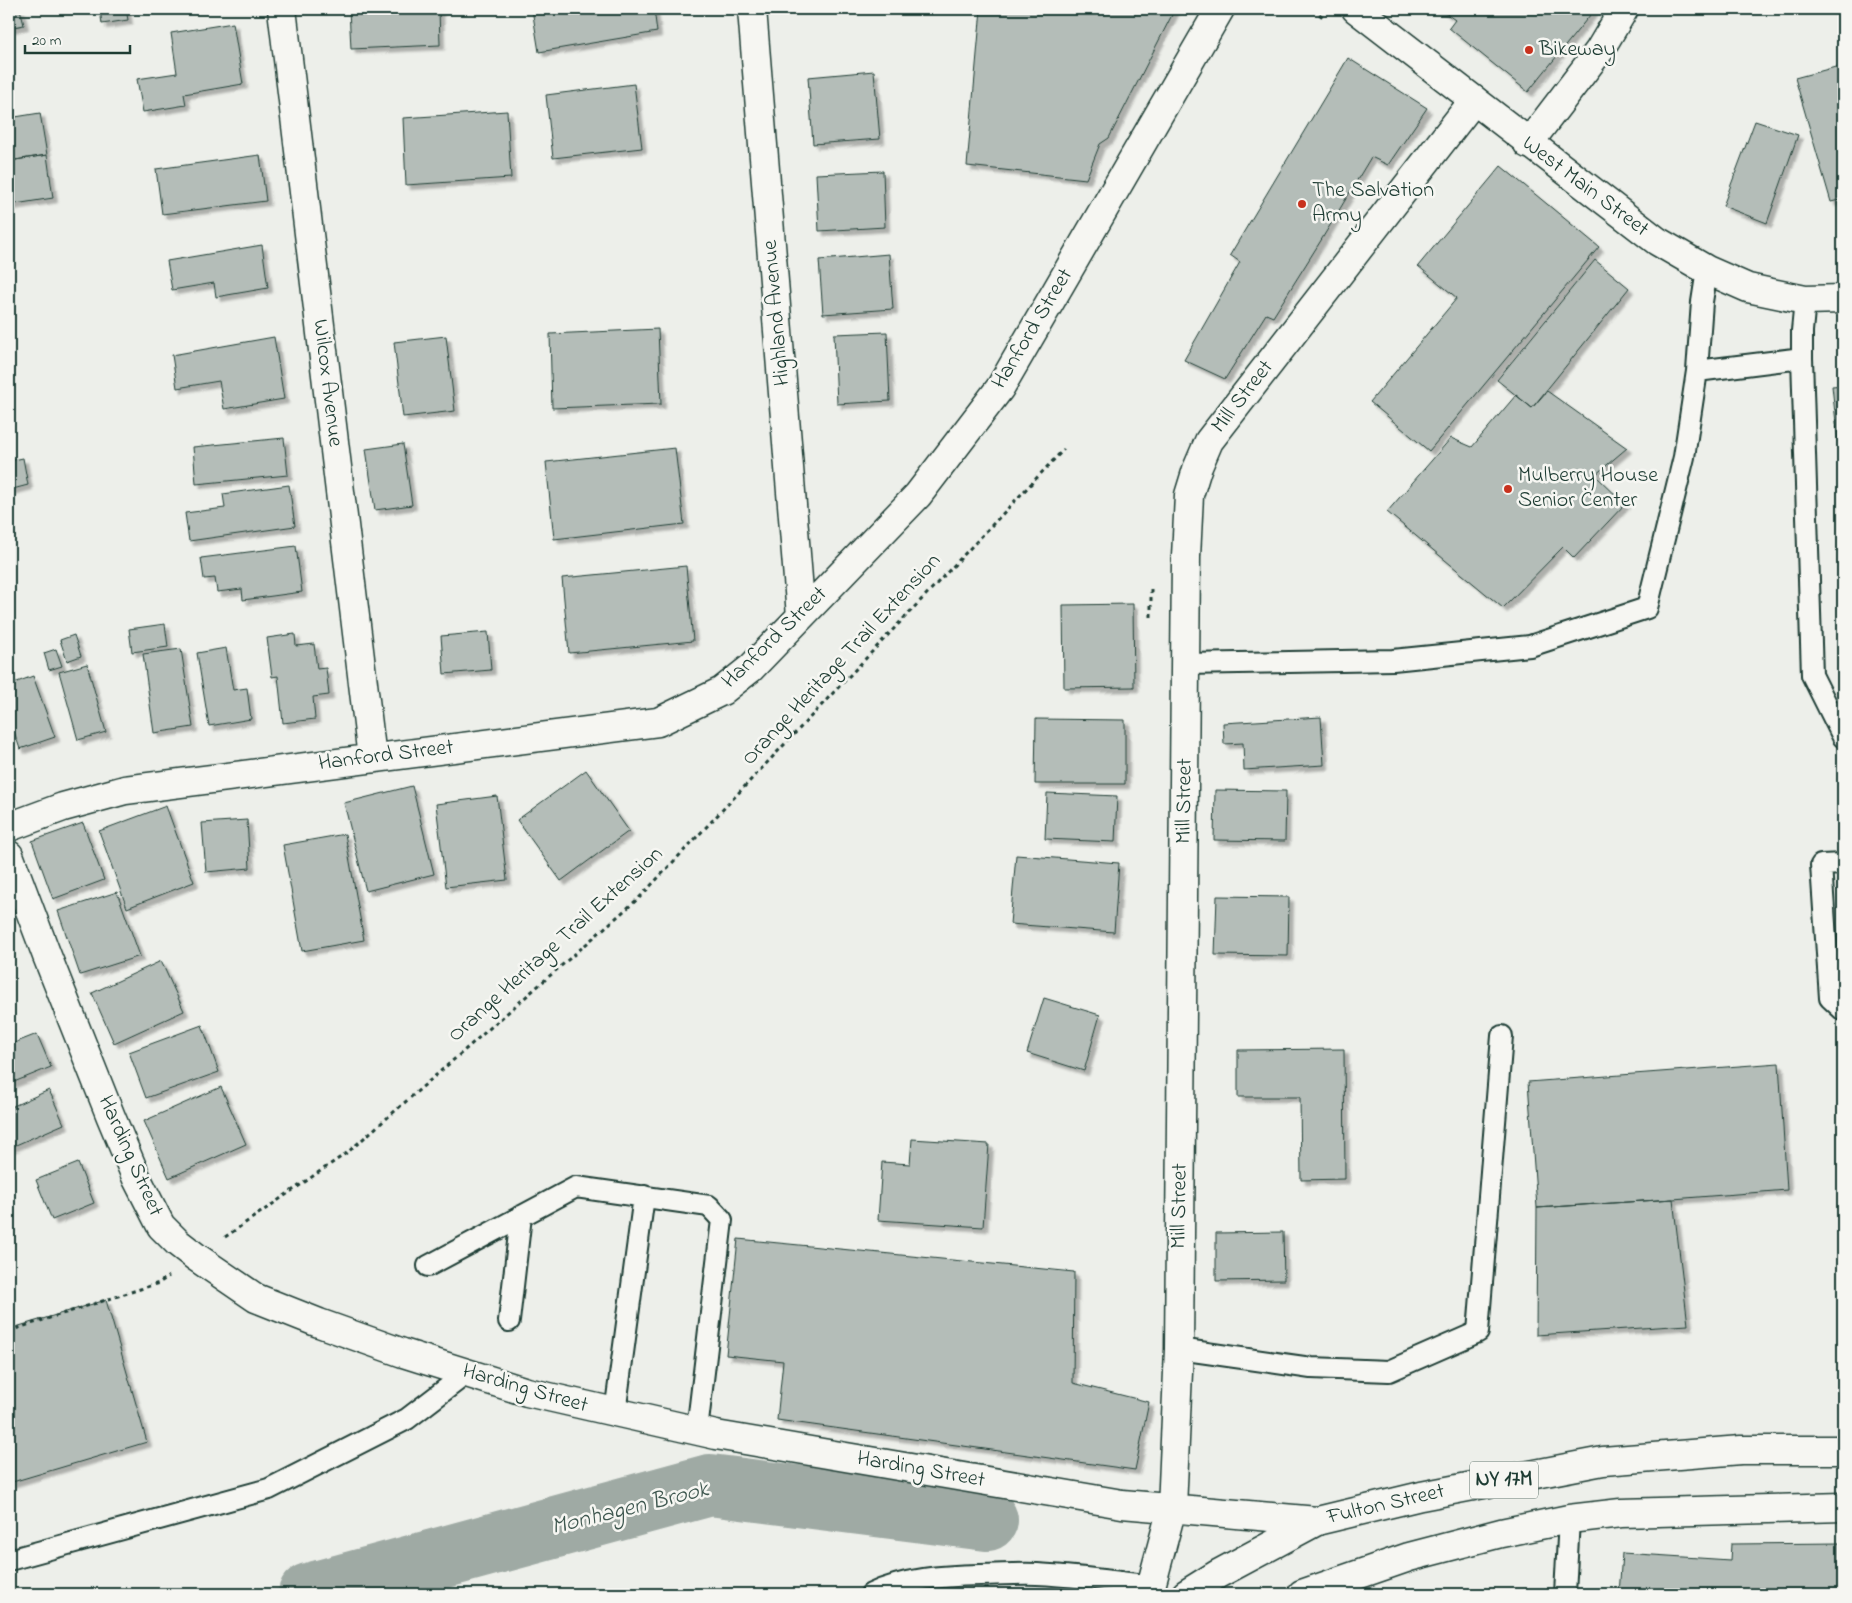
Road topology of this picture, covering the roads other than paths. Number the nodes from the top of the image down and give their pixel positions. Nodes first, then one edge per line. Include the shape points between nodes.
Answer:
1 (282, 9) edge
2 (752, 9) edge
3 (1220, 9) edge
4 (1356, 9) edge
5 (1624, 9) edge
6 (1474, 100) junction
7 (1528, 144) junction
8 (1707, 270) junction
9 (1843, 299) edge
10 (1805, 300) junction
11 (1802, 358) junction
12 (1697, 371) junction
13 (801, 616) junction
14 (1186, 664) junction
15 (1843, 737) edge
16 (372, 758) junction
17 (9, 827) edge
18 (9, 855) edge
19 (1843, 864) edge
20 (1843, 1010) edge
21 (1502, 1036) dead end
22 (644, 1196) junction
23 (521, 1216) junction
24 (428, 1266) dead end
25 (509, 1321) dead end
26 (1179, 1349) junction
27 (467, 1373) junction
28 (614, 1413) junction
29 (697, 1431) junction
30 (1843, 1450) edge
31 (1843, 1507) edge
32 (1172, 1508) junction
33 (1569, 1519) junction
34 (1317, 1521) junction
35 (9, 1560) edge
36 (1151, 1590) edge
37 (871, 1594) edge
38 (1186, 1594) edge
39 (1302, 1594) edge
40 (1565, 1594) edge

1 - 16 street, Wilcox Avenue
2 - 13 street, Highland Avenue
3 - 13 street, Hanford Street via 1000,388 918,494
4 - 6 street, West Main Street
5 - 7 street via 1599,51
6 - 7 street, West Main Street
6 - 14 street, Mill Street via 1209,441 1189,495
7 - 8 street, West Main Street via 1656,241
8 - 10 street, West Main Street via 1748,288
8 - 12 lane
9 - 10 street, West Main Street
10 - 11 lane
11 - 12 lane
11 - 15 lane via 1812,675
12 - 14 lane via 1684,457 1647,608 1530,646 1393,660
13 - 16 street, Hanford Street via 751,668 722,691 658,722
14 - 26 street, Mill Street
16 - 17 street, Hanford Street via 125,790 63,807
18 - 27 street, Harding Street via 46,956 137,1178 161,1226 196,1257 256,1298 328,1327
19 - 20 lane via 1821,865 1830,998
21 - 26 lane via 1478,1332 1389,1371 1311,1368
22 - 23 lane via 576,1187
22 - 28 lane
22 - 29 lane via 709,1206 722,1220
23 - 24 lane
23 - 25 lane
26 - 32 street, Mill Street
27 - 28 street, Harding Street via 527,1392
27 - 35 lane via 407,1419 269,1489
28 - 29 street, Harding Street
29 - 32 street, Harding Street via 1122,1504
30 - 34 street, Fulton Street / NY 17M via 1741,1450 1603,1461 1421,1496
31 - 33 street, NY 17M via 1621,1513
32 - 34 street, Harding Street
32 - 36 street, Mill Street
33 - 39 street, NY 17M via 1409,1557
33 - 40 lane
34 - 38 street, Fulton Street / NY 17M
36 - 37 lane via 1094,1578 1036,1574 916,1580

